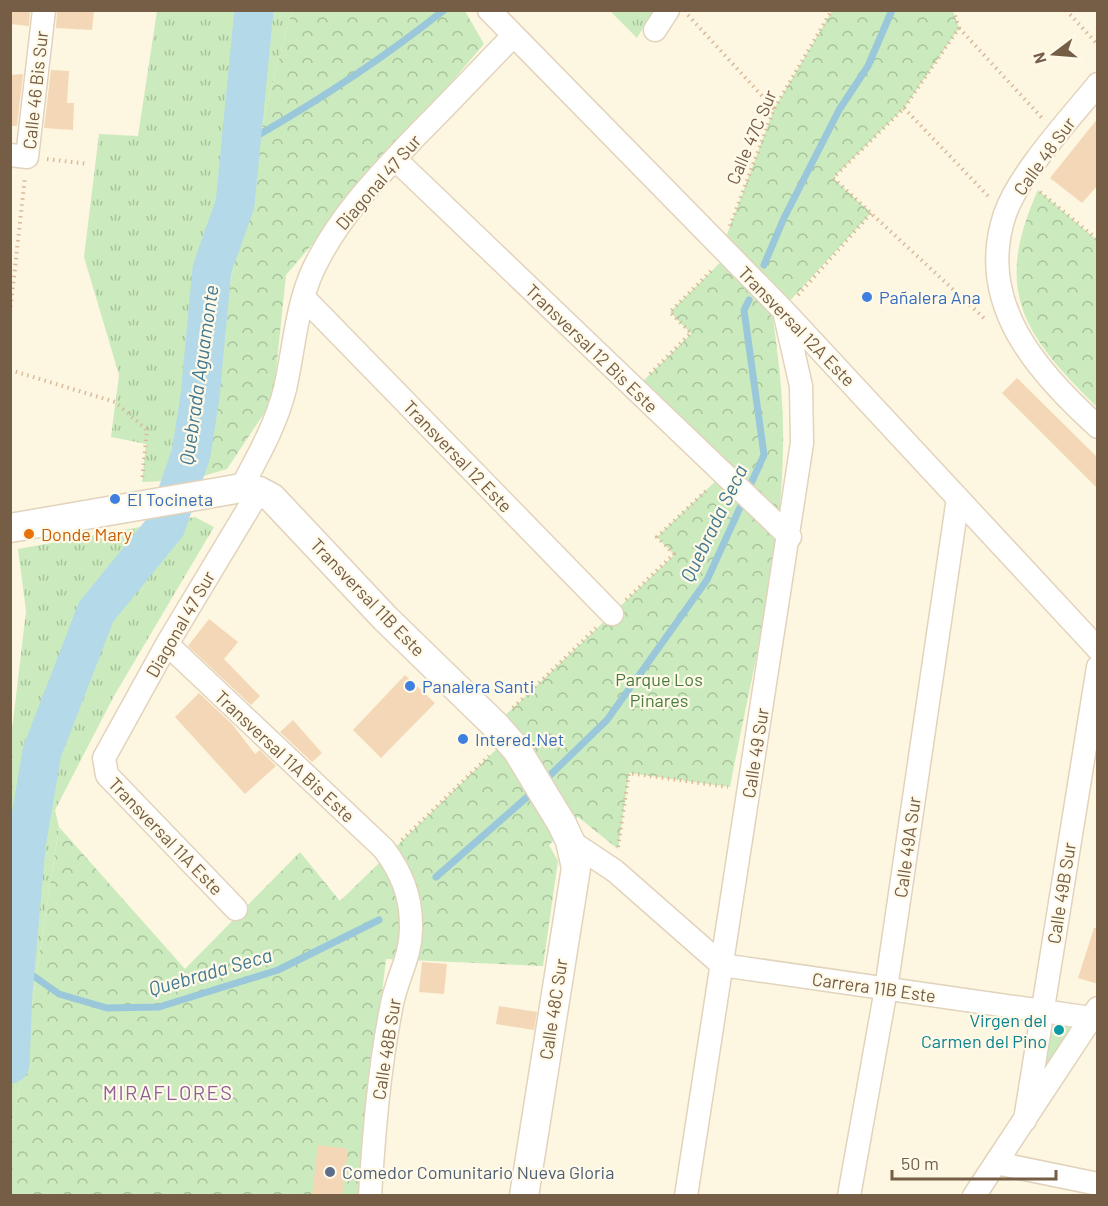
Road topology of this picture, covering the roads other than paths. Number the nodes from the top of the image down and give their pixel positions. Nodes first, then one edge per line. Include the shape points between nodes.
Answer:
1 (44, 10) edge
2 (489, 10) edge
3 (668, 10) edge
4 (655, 30) dead end
5 (513, 36) junction
6 (1098, 84) edge
7 (19, 156) edge
8 (395, 159) junction
9 (304, 298) junction
10 (784, 311) junction
11 (1098, 427) edge
12 (240, 490) junction
13 (958, 498) junction
14 (10, 528) edge
15 (790, 537) junction
16 (612, 614) dead end
17 (167, 645) junction
18 (1098, 650) edge
19 (1098, 666) edge
20 (104, 758) joint
21 (566, 832) junction
22 (394, 862) joint
23 (236, 909) dead end
24 (722, 965) junction
25 (886, 989) junction
26 (1043, 1011) junction
27 (1096, 1015) edge
28 (1025, 1120) junction
29 (996, 1163) junction
30 (1098, 1184) edge
31 (370, 1196) edge
32 (524, 1196) edge
33 (686, 1196) edge
34 (849, 1196) edge
35 (974, 1196) edge

1 - 7 street, Calle 46 Bis Sur
2 - 5 street, Transversal 12A Este
3 - 4 street
5 - 8 street, Diagonal 47 Sur
5 - 10 street, Transversal 12A Este
6 - 11 street, Calle 48 Sur via 1024,179 1005,214 998,252 1000,289 1012,326 1039,368
8 - 9 street, Diagonal 47 Sur via 352,206 313,271
8 - 15 street, Transversal 12 Bis Este
9 - 12 street, Diagonal 47 Sur via 274,427
9 - 16 street, Transversal 12 Este
10 - 13 street, Transversal 12A Este
10 - 15 street, Calle 49 Sur via 796,358 803,413
12 - 14 street
12 - 17 street, Diagonal 47 Sur
12 - 21 street, Transversal 11B Este via 282,507 385,618 512,744
13 - 18 street, Transversal 12A Este
13 - 25 street, Calle 49A Sur
15 - 24 street, Calle 49 Sur
17 - 20 street, Diagonal 47 Sur
17 - 22 street, Transversal 11A Bis Este
19 - 26 street, Calle 49B Sur
20 - 23 street, Transversal 11A Este via 106,775
21 - 24 street, Transversal 11B Este
21 - 32 street, Calle 48C Sur via 576,868
22 - 31 street, Calle 48B Sur via 410,906 411,942 389,1019 374,1122
24 - 25 street, Carrera 11B Este
24 - 33 street, Calle 49 Sur
25 - 26 street, Carrera 11B Este
25 - 34 street, Calle 49A Sur
26 - 27 street, Carrera 11B Este
26 - 28 street, Calle 49B Sur
27 - 28 street
28 - 29 street
29 - 30 street
29 - 35 street

